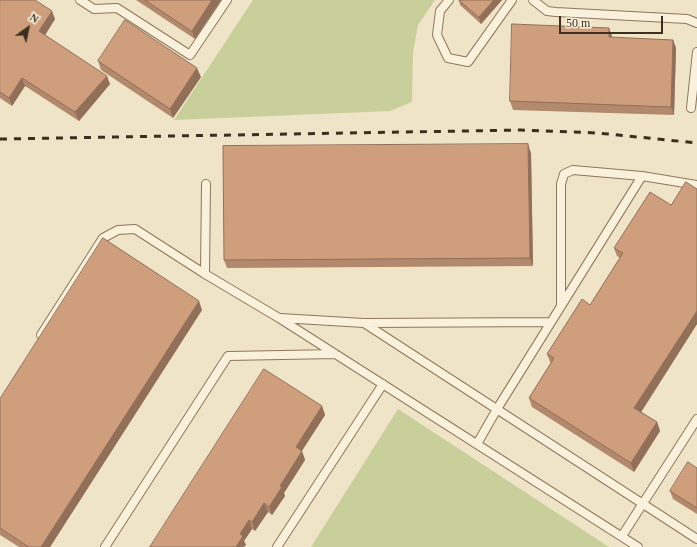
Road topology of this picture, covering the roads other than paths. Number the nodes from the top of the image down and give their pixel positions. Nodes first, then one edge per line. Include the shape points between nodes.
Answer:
1 (80, 0) edge
2 (227, 0) edge
3 (449, 0) edge
4 (512, 0) edge
5 (533, 0) edge
6 (697, 23) edge
7 (697, 52) edge
8 (691, 108) dead end
9 (642, 176) junction
10 (206, 184) dead end
11 (697, 184) edge
12 (205, 274) junction
13 (561, 306) junction
14 (279, 318) junction
15 (551, 322) junction
16 (364, 323) junction
17 (34, 346) edge
18 (335, 354) junction
19 (383, 384) junction
20 (497, 409) junction
21 (697, 419) edge
22 (477, 444) junction
23 (642, 504) junction
24 (622, 536) junction
25 (697, 539) edge
26 (105, 547) edge
27 (277, 547) edge
28 (638, 547) edge

1 - 2 lane via 94,9 117,8 190,55
3 - 4 lane via 440,11 437,35 448,58 468,62
5 - 6 lane via 547,11 687,19
7 - 8 lane
9 - 11 lane
9 - 13 lane
9 - 13 lane via 573,170 564,174
10 - 12 lane
12 - 14 lane
12 - 17 lane via 135,229 118,230 102,238
13 - 15 lane
14 - 16 lane
14 - 18 lane
15 - 16 lane
15 - 20 lane
16 - 20 lane
18 - 19 lane
18 - 26 lane via 228,356
19 - 22 lane
19 - 27 lane
20 - 22 lane
20 - 23 lane
21 - 23 lane
22 - 24 lane
23 - 24 lane
23 - 25 lane
24 - 28 lane

